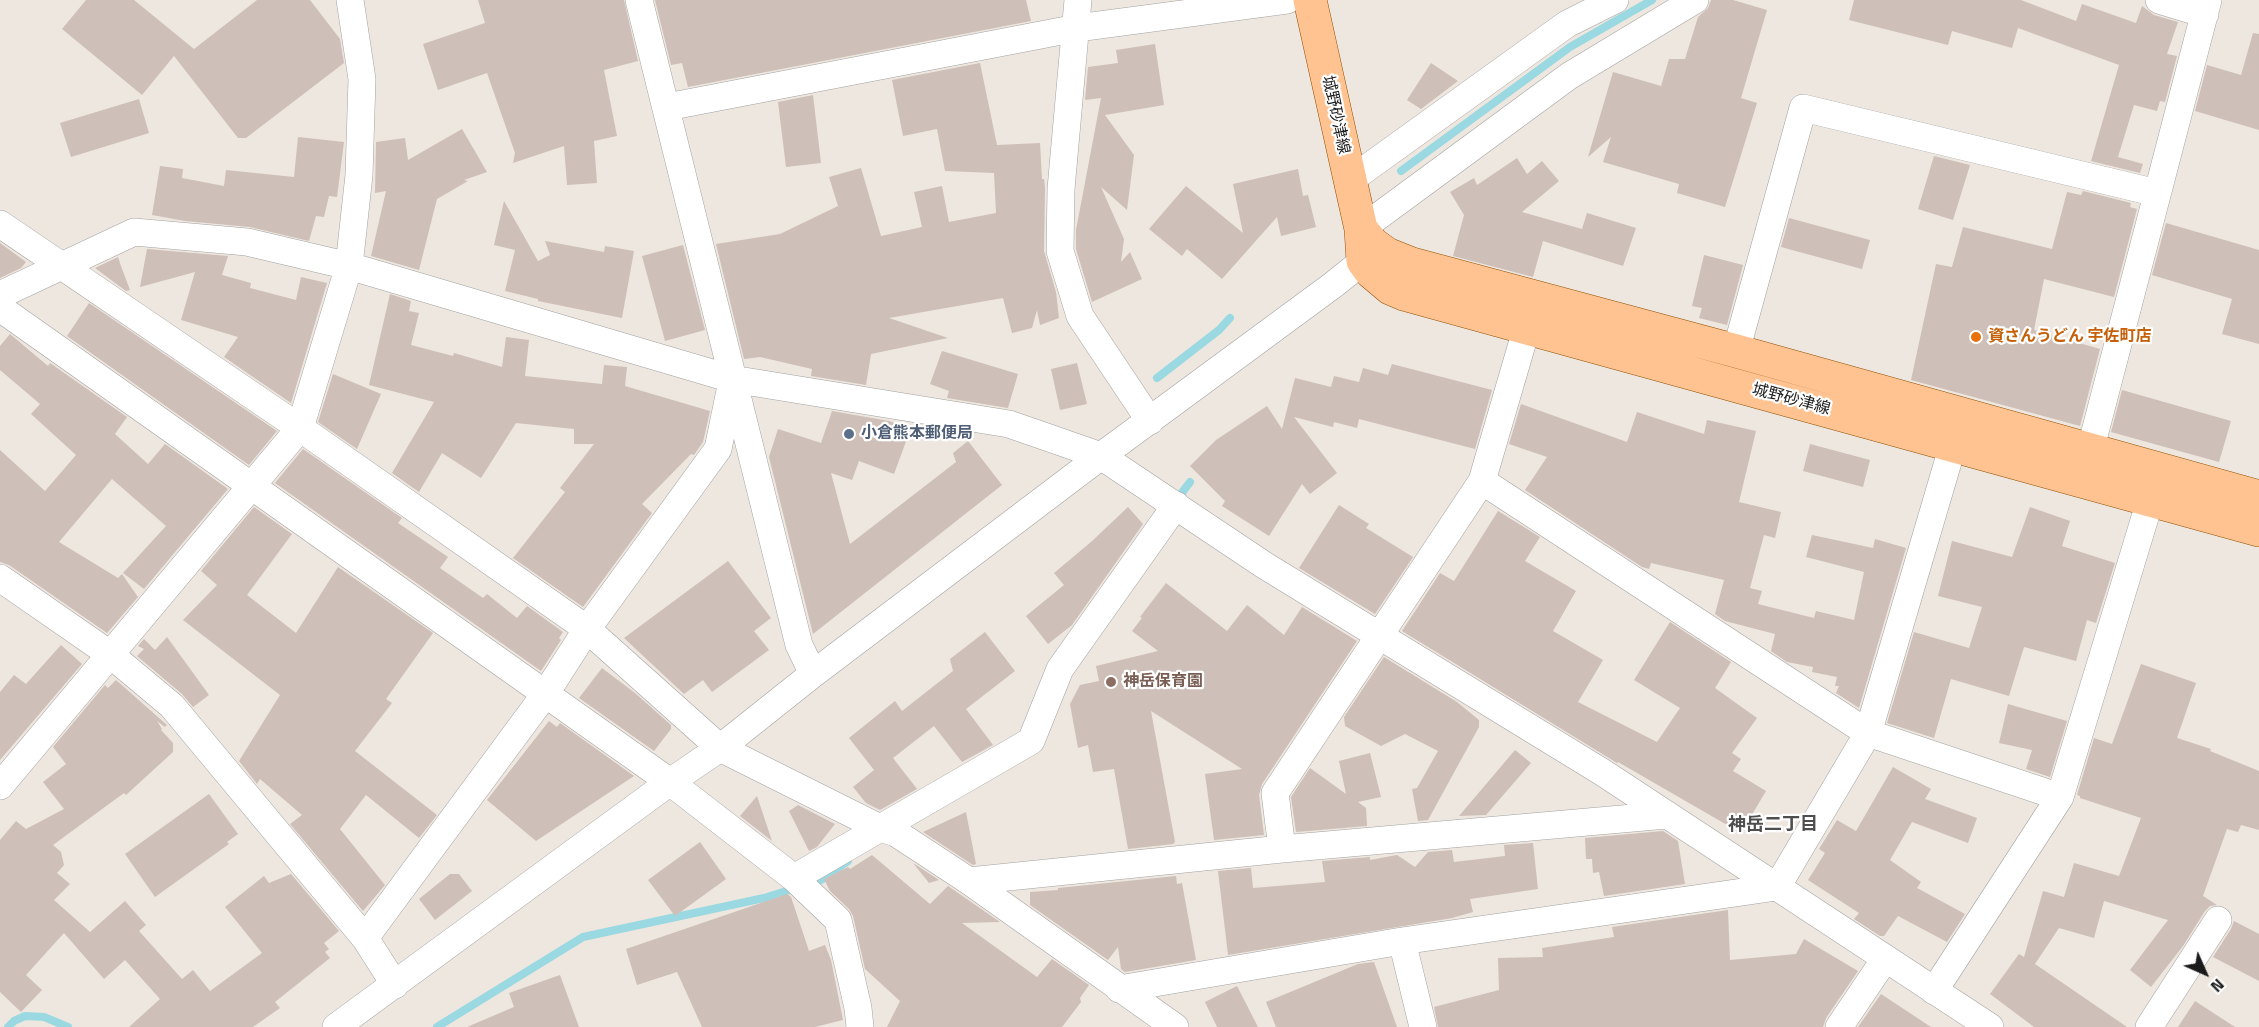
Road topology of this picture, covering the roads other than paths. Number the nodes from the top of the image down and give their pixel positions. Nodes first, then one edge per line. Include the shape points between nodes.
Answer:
1 (350, 0) edge
2 (639, 0) edge
3 (1078, 0) edge
4 (1287, 0) edge
5 (1310, 0) edge
6 (1615, 0) edge
7 (1695, 0) edge
8 (2159, 0) edge
9 (2206, 7) edge
10 (1077, 28) junction
11 (667, 107) junction
12 (1349, 182) junction
13 (2157, 193) junction
14 (0, 224) edge
15 (1371, 248) junction
16 (63, 267) junction
17 (349, 267) junction
18 (1334, 285) junction
19 (1404, 294) junction
20 (0, 295) edge
21 (0, 308) edge
22 (1527, 327) junction
23 (1736, 351) junction
24 (732, 379) junction
25 (1150, 421) junction
26 (300, 428) junction
27 (1953, 445) junction
28 (2090, 451) junction
29 (1101, 456) junction
30 (1482, 481) junction
31 (252, 486) junction
32 (2259, 497) edge
33 (1170, 500) junction
34 (2150, 501) junction
35 (2259, 530) edge
36 (0, 578) edge
37 (587, 629) junction
38 (1378, 637) junction
39 (111, 656) junction
40 (813, 674) junction
41 (546, 693) junction
42 (1868, 733) junction
43 (720, 748) junction
44 (670, 782) junction
45 (0, 786) edge
46 (2060, 797) junction
47 (1667, 815) junction
48 (888, 831) junction
49 (1282, 849) junction
50 (795, 879) junction
51 (969, 881) junction
52 (1777, 887) junction
53 (2218, 920) dead end
54 (364, 938) junction
55 (1402, 941) junction
56 (1886, 958) junction
57 (395, 985) junction
58 (1119, 989) junction
59 (1934, 991) junction
60 (336, 1027) edge
61 (860, 1027) edge
62 (1175, 1027) edge
63 (1423, 1027) edge
64 (1839, 1027) edge
65 (1990, 1027) edge
66 (2149, 1027) edge

1 - 17 street via 362,79 359,175
2 - 11 street
3 - 10 street
4 - 10 street
5 - 12 main road, 城野砂津線
6 - 12 street via 1567,24
7 - 15 street via 1569,76
8 - 9 street
9 - 13 street
10 - 11 street
10 - 25 street via 1061,189 1060,251 1080,316
11 - 24 street
12 - 15 main road, 城野砂津線
13 - 23 street via 1803,108
13 - 28 street
14 - 16 street
15 - 18 street
15 - 19 main road, 城野砂津線 via 1378,279
15 - 23 main road, 城野砂津線 via 1412,264
16 - 17 street via 134,232 247,242
16 - 20 street
16 - 26 street
17 - 24 street
17 - 26 street
18 - 19 street via 1355,284
18 - 25 street
19 - 22 main road, 城野砂津線
21 - 31 street
22 - 27 main road, 城野砂津線
22 - 30 street
23 - 28 main road, 城野砂津線
24 - 29 street via 1009,424
24 - 37 street via 718,449
24 - 40 street via 799,645
25 - 29 street
26 - 31 street
26 - 37 street
27 - 34 main road, 城野砂津線
27 - 42 street
28 - 32 main road, 城野砂津線
29 - 33 street
29 - 40 street
30 - 38 street
30 - 42 street
31 - 39 street
31 - 41 street
33 - 38 street
33 - 48 street via 1060,669 1031,741
34 - 35 main road, 城野砂津線
34 - 46 street
36 - 39 street
37 - 41 street
37 - 43 street
38 - 47 street
38 - 49 street via 1275,793
39 - 45 street
39 - 54 street via 172,706
40 - 43 street
41 - 44 street
41 - 54 street
42 - 46 street
42 - 52 street
43 - 44 street
43 - 48 street
44 - 50 street
44 - 57 street
46 - 59 street
47 - 49 street
47 - 52 street
48 - 50 street
48 - 51 street
49 - 51 street
50 - 61 street via 838,920
51 - 58 street
52 - 55 street
52 - 56 street
53 - 66 street
54 - 57 street
55 - 58 street
55 - 63 street
56 - 59 street
56 - 64 street
57 - 60 street
58 - 62 street
59 - 65 street

